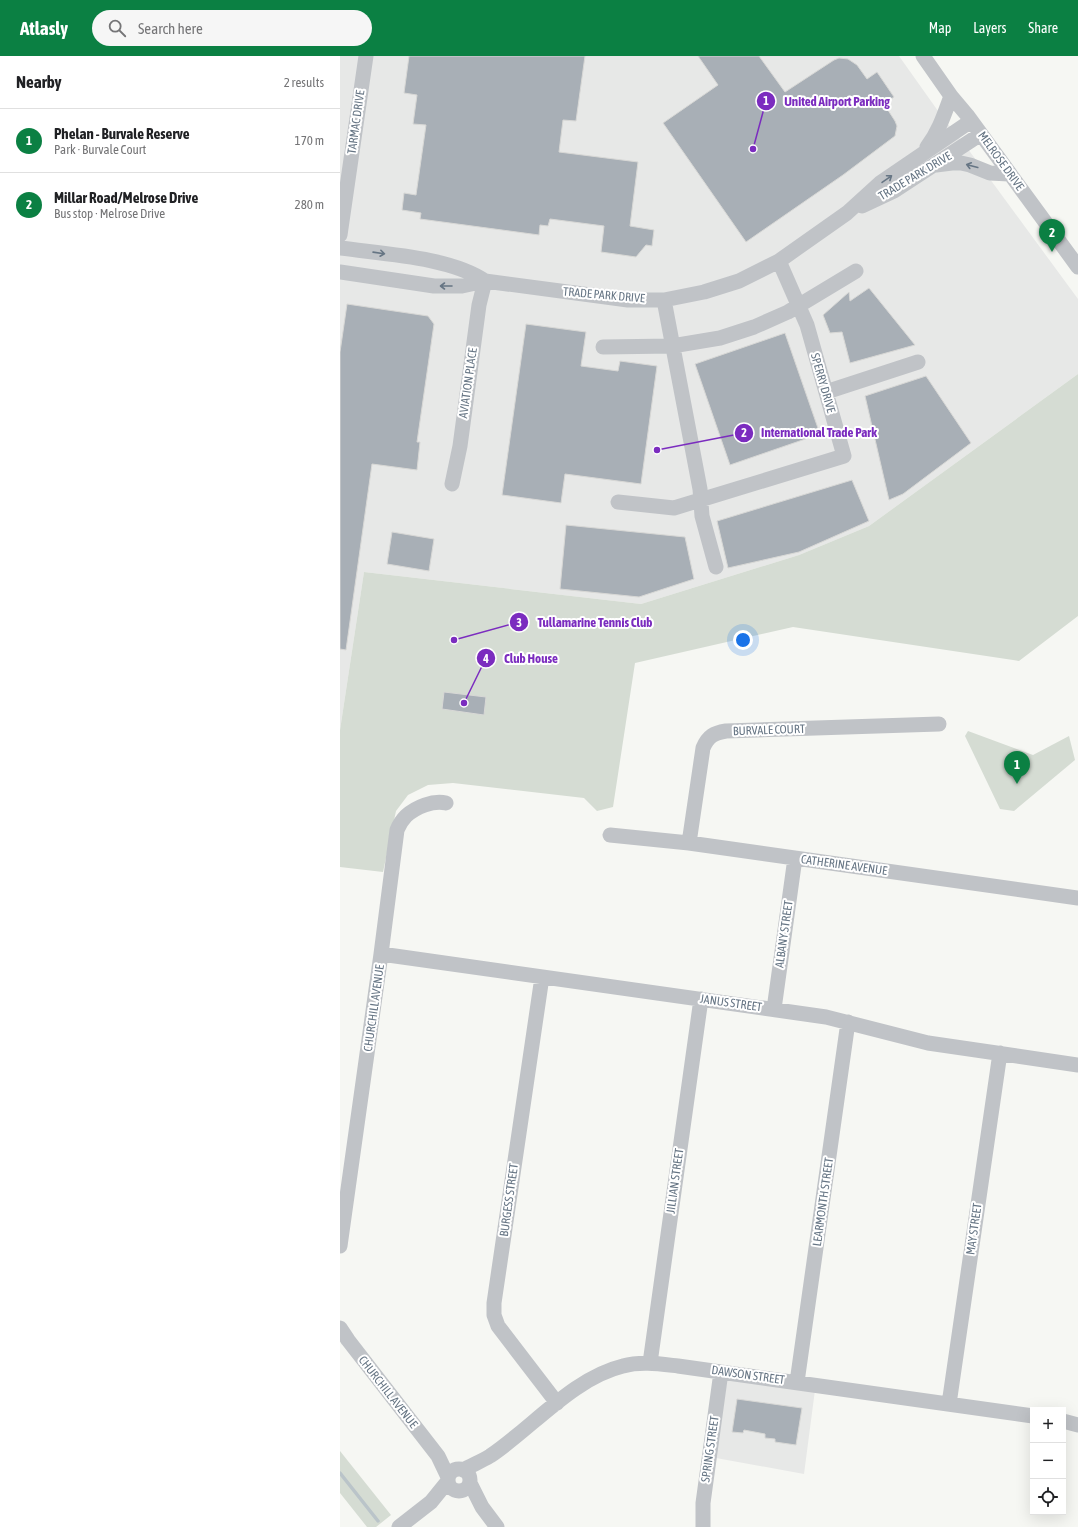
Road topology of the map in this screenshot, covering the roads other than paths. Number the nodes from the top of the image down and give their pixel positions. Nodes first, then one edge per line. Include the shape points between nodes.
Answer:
1 (366, 56) edge
2 (924, 56) edge
3 (951, 96) junction
4 (972, 121) junction
5 (981, 134) junction
6 (923, 153) junction
7 (934, 165) junction
8 (1009, 174) junction
9 (847, 214) junction
10 (340, 235) edge
11 (340, 248) edge
12 (779, 261) junction
13 (1078, 267) edge
14 (856, 271) dead end
15 (340, 272) edge
16 (485, 281) junction
17 (664, 300) junction
18 (799, 306) junction
19 (672, 346) junction
20 (603, 347) dead end
21 (918, 362) dead end
22 (826, 392) junction
23 (452, 484) dead end
24 (701, 501) junction
25 (618, 502) dead end
26 (716, 567) dead end
27 (939, 724) dead end
28 (446, 803) dead end
29 (610, 835) dead end
30 (690, 843) junction
31 (795, 858) junction
32 (1078, 898) edge
33 (381, 954) junction
34 (542, 977) junction
35 (701, 999) junction
36 (774, 1009) junction
37 (848, 1022) junction
38 (1000, 1053) junction
39 (1078, 1065) edge
40 (340, 1246) edge
41 (340, 1328) edge
42 (650, 1363) junction
43 (722, 1372) junction
44 (797, 1382) junction
45 (557, 1403) junction
46 (949, 1404) junction
47 (1030, 1416) edge
48 (1066, 1421) edge
49 (1078, 1421) edge
50 (1066, 1422) edge
51 (1078, 1425) edge
52 (459, 1480) junction
53 (707, 1526) edge
54 (399, 1527) edge
55 (497, 1527) edge

1 - 10 street, TARMAC DRIVE
2 - 3 street, MELROSE DRIVE
3 - 4 street, MELROSE DRIVE
3 - 6 street via 936,135
4 - 5 street, MELROSE DRIVE
4 - 6 street, TRADE PARK DRIVE
5 - 7 street, TRADE PARK DRIVE
5 - 8 street, MELROSE DRIVE
9 -> 6 street, TRADE PARK DRIVE via 880,183
8 -> 7 street via 990,174 970,165
7 - 9 street, TRADE PARK DRIVE via 894,191
8 - 13 street, MELROSE DRIVE
9 - 12 street, TRADE PARK DRIVE
11 -> 16 street, TRADE PARK DRIVE via 454,266
12 - 17 street, TRADE PARK DRIVE via 739,281 704,292
12 - 18 street, SPERRY DRIVE
14 - 18 street
16 -> 15 street, TRADE PARK DRIVE via 462,286 434,286
16 - 17 street, TRADE PARK DRIVE via 628,300
16 - 23 street, AVIATION PLACE
17 - 19 street
18 - 19 street via 754,327 720,338
18 - 22 street, SPERRY DRIVE
19 - 20 street
19 - 24 street
21 - 22 street
22 - 24 street, SPERRY DRIVE via 844,456
24 - 25 street, SPERRY DRIVE via 674,508
24 - 26 street via 702,516
27 - 30 street, BURVALE COURT via 726,732 711,736 703,748
28 - 33 street, CHURCHILL AVENUE via 430,803 414,810 404,817 397,830
29 - 30 street, CATHERINE AVENUE
30 - 31 street, CATHERINE AVENUE
31 - 32 street, CATHERINE AVENUE
31 - 36 street, ALBANY STREET
33 - 34 street, JANUS STREET
33 - 40 street, CHURCHILL AVENUE
34 - 35 street, JANUS STREET
34 - 45 street, BURGESS STREET via 494,1315 498,1326
35 - 36 street, JANUS STREET
35 - 42 street, JILLIAN STREET
36 - 37 street, JANUS STREET
37 - 38 street, JANUS STREET via 928,1043
37 - 44 street, LEARMONTH STREET
38 - 39 street, JANUS STREET
38 - 46 street, MAY STREET
41 - 52 street, CHURCHILL AVENUE
42 - 43 street, DAWSON STREET
42 - 45 street, DAWSON STREET via 608,1371 582,1384
43 - 44 street, DAWSON STREET
43 - 53 street, SPRING STREET via 703,1503
44 - 46 street, DAWSON STREET
45 - 52 street, DAWSON STREET
46 - 47 street, DAWSON STREET
48 - 49 street
50 - 51 street
52 - 54 street, DAWSON STREET
52 - 55 street, CHURCHILL AVENUE

